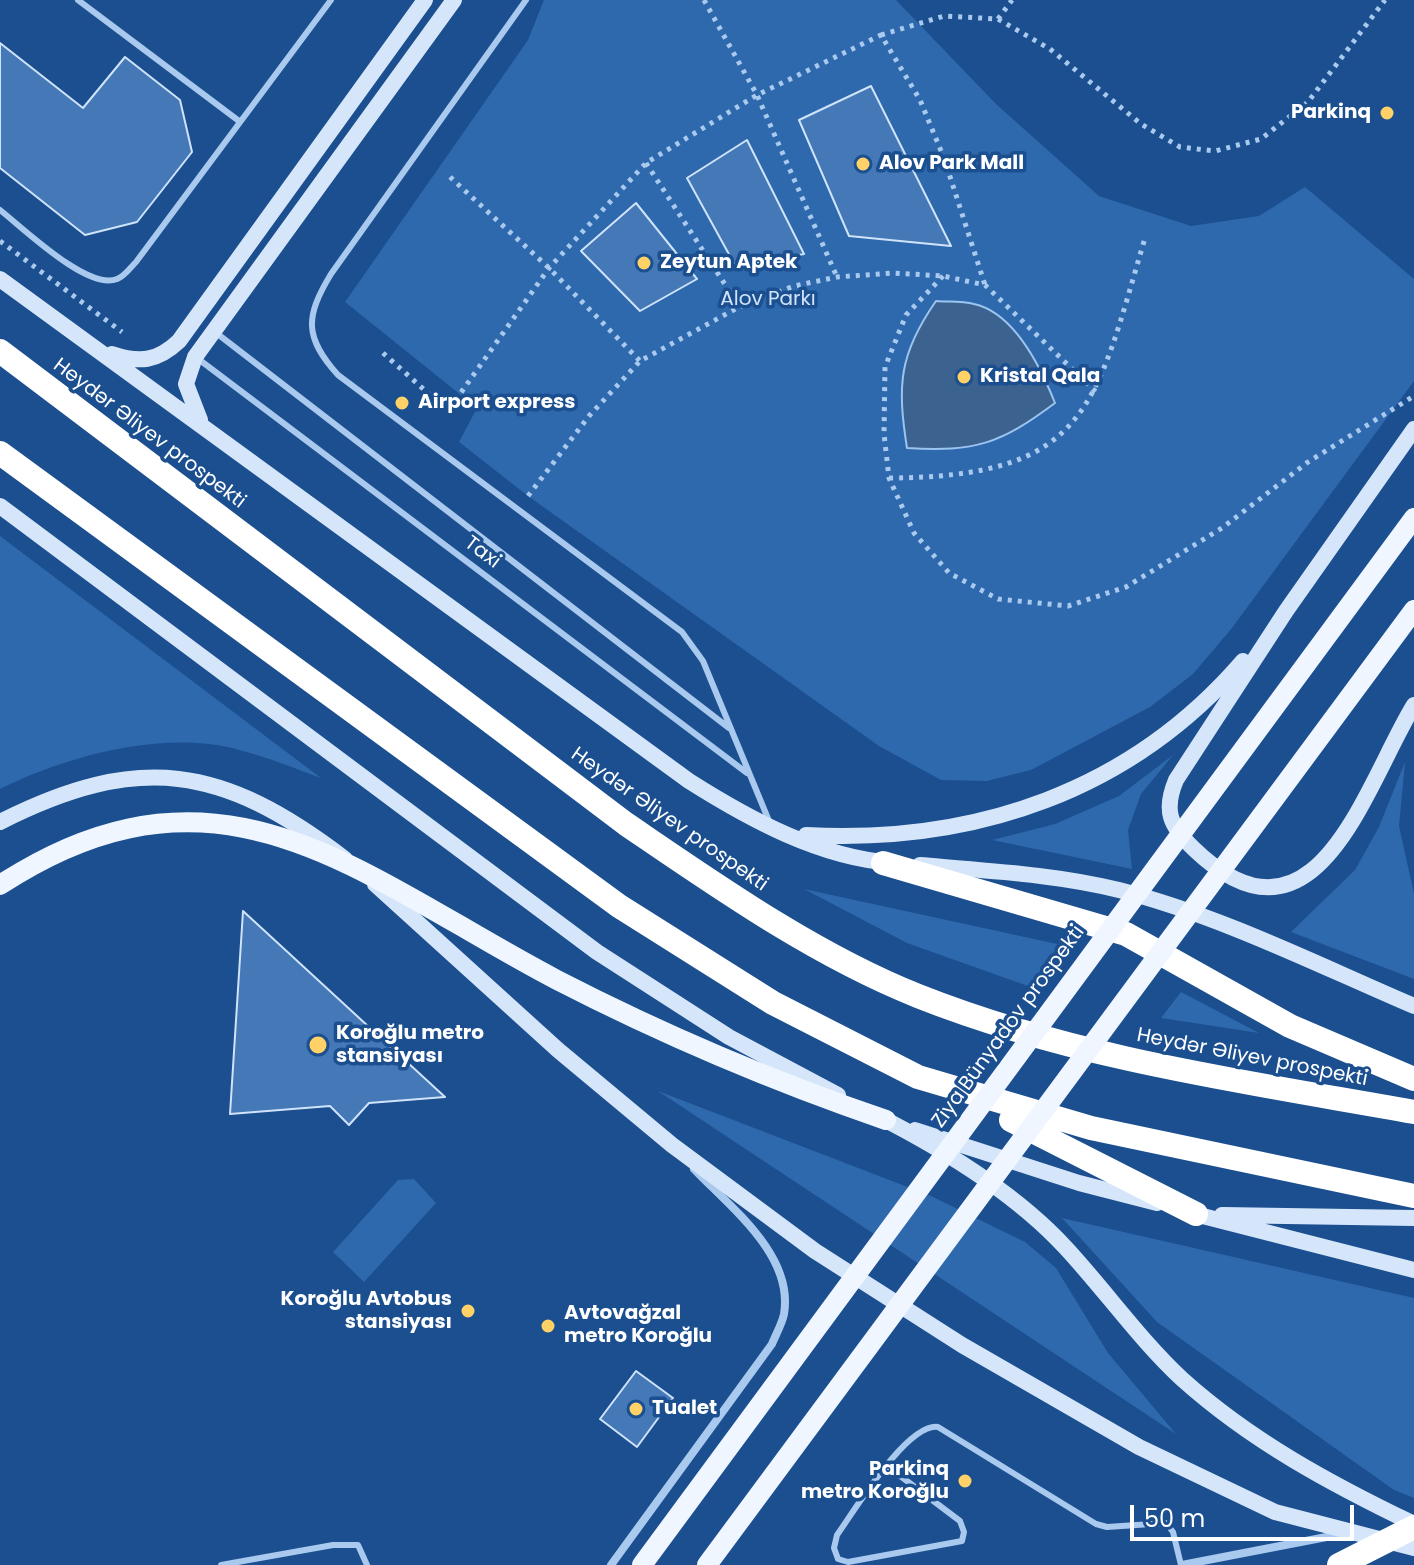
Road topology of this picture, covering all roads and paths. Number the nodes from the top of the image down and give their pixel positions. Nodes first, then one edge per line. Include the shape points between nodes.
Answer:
1 (78, 0) edge
2 (425, 0) edge
3 (454, 0) edge
4 (526, 0) edge
5 (704, 0) edge
6 (1012, 0) edge
7 (1385, 0) edge
8 (329, 1) edge
9 (998, 19) junction
10 (881, 35) junction
11 (757, 95) junction
12 (239, 121) junction
13 (646, 163) junction
14 (450, 177) dead end
15 (0, 210) edge
16 (1145, 238) dead end
17 (0, 241) edge
18 (549, 268) junction
19 (943, 276) junction
20 (837, 277) junction
21 (0, 279) edge
22 (985, 285) junction
23 (739, 307) junction
24 (212, 331) junction
25 (133, 339) dead end
26 (95, 348) junction
27 (0, 351) edge
28 (383, 353) dead end
29 (195, 357) junction
30 (640, 361) junction
31 (1096, 392) junction
32 (1414, 396) edge
33 (202, 425) junction
34 (1414, 429) edge
35 (0, 453) edge
36 (889, 478) junction
37 (528, 496) dead end
38 (0, 506) edge
39 (1414, 518) edge
40 (1414, 610) edge
41 (1286, 611) junction
42 (1414, 705) edge
43 (732, 730) junction
44 (750, 775) junction
45 (0, 822) edge
46 (771, 828) junction
47 (789, 835) junction
48 (883, 863) junction
49 (354, 865) junction
50 (0, 885) edge
51 (1414, 1006) edge
52 (1414, 1079) edge
53 (948, 1088) junction
54 (1414, 1112) edge
55 (886, 1120) junction
56 (672, 1145) junction
57 (1414, 1196) edge
58 (1196, 1214) junction
59 (1414, 1218) edge
60 (1414, 1270) edge
61 (887, 1466) junction
62 (1414, 1526) edge
63 (1349, 1533) junction
64 (1414, 1548) edge
65 (221, 1565) edge
66 (367, 1565) edge
67 (611, 1565) edge
68 (642, 1565) edge
69 (707, 1565) edge
70 (1181, 1565) edge
71 (1339, 1565) edge

1 - 12 lane
2 - 26 main road via 179,341 149,360 131,361
3 - 24 main road
4 - 43 lane via 331,274 316,299 313,338 338,375 682,632 703,661
5 - 11 path
6 - 9 path
7 - 9 path via 1308,102 1261,139 1215,151 1180,147 1141,124 1050,49
8 - 12 lane
9 - 10 path via 944,16
10 - 11 path
10 - 22 path via 920,100
11 - 13 path
11 - 20 path
12 - 15 lane via 118,279 100,281 81,273
13 - 18 path
13 - 23 path
14 - 18 path
16 - 31 path
17 - 25 path
18 - 28 path via 448,411
18 - 30 path
19 - 20 path
19 - 22 path
19 - 36 path via 906,315 885,367
20 - 23 path
21 - 26 main road
22 - 31 path
23 - 30 path
24 - 29 main road
24 - 43 lane, Taxi
26 - 33 main road
27 - 54 highway, Heydər Əliyev prospekti via 626,824 804,938 915,995 1052,1042
29 - 33 main road via 186,384
29 - 44 lane, Taxi
30 - 37 path via 589,416
31 - 36 path via 1074,424 1011,465 946,478
32 - 36 path via 1126,587 1068,606 998,599 949,573 914,533
33 - 46 main road via 689,781
34 - 41 main road
35 - 53 highway via 670,941 845,1043
38 - 55 main road via 597,952 729,1037
39 - 68 main road, Ziya Bünyadov prospekti, bridge
40 - 69 main road, bridge
41 - 42 main road via 1167,800 1180,836 1204,859 1259,886 1282,886 1306,877 1329,858 1347,832
41 - 47 main road via 1192,716 1154,746 1097,779 1059,796 949,828 850,838
43 - 44 lane
44 - 46 lane
45 - 49 main road via 110,779 183,778 275,811
46 - 47 main road
47 - 48 main road
48 - 51 main road via 1028,874 1121,891 1213,921
48 - 52 highway via 1126,934 1290,1026
49 - 50 main road via 296,840 231,825 172,822 112,833
49 - 55 main road via 655,1029 730,1064
49 - 56 main road via 558,1050
53 - 57 highway via 1091,1128
53 - 58 highway
55 - 58 main road via 1079,1183
55 - 62 main road via 1028,1212 1180,1377 1219,1411 1318,1476
56 - 63 main road via 815,1251 1049,1398 1275,1512
56 - 67 street via 762,1242 778,1268 784,1316 772,1344
58 - 59 main road
58 - 60 main road
61 - 61 lane via 960,1521 962,1541 848,1562 838,1559 837,1535
61 - 70 lane via 916,1431 938,1427 1096,1524 1166,1523
62 - 71 highway, bridge
63 - 64 main road
63 - 70 street
65 - 66 lane via 358,1545

